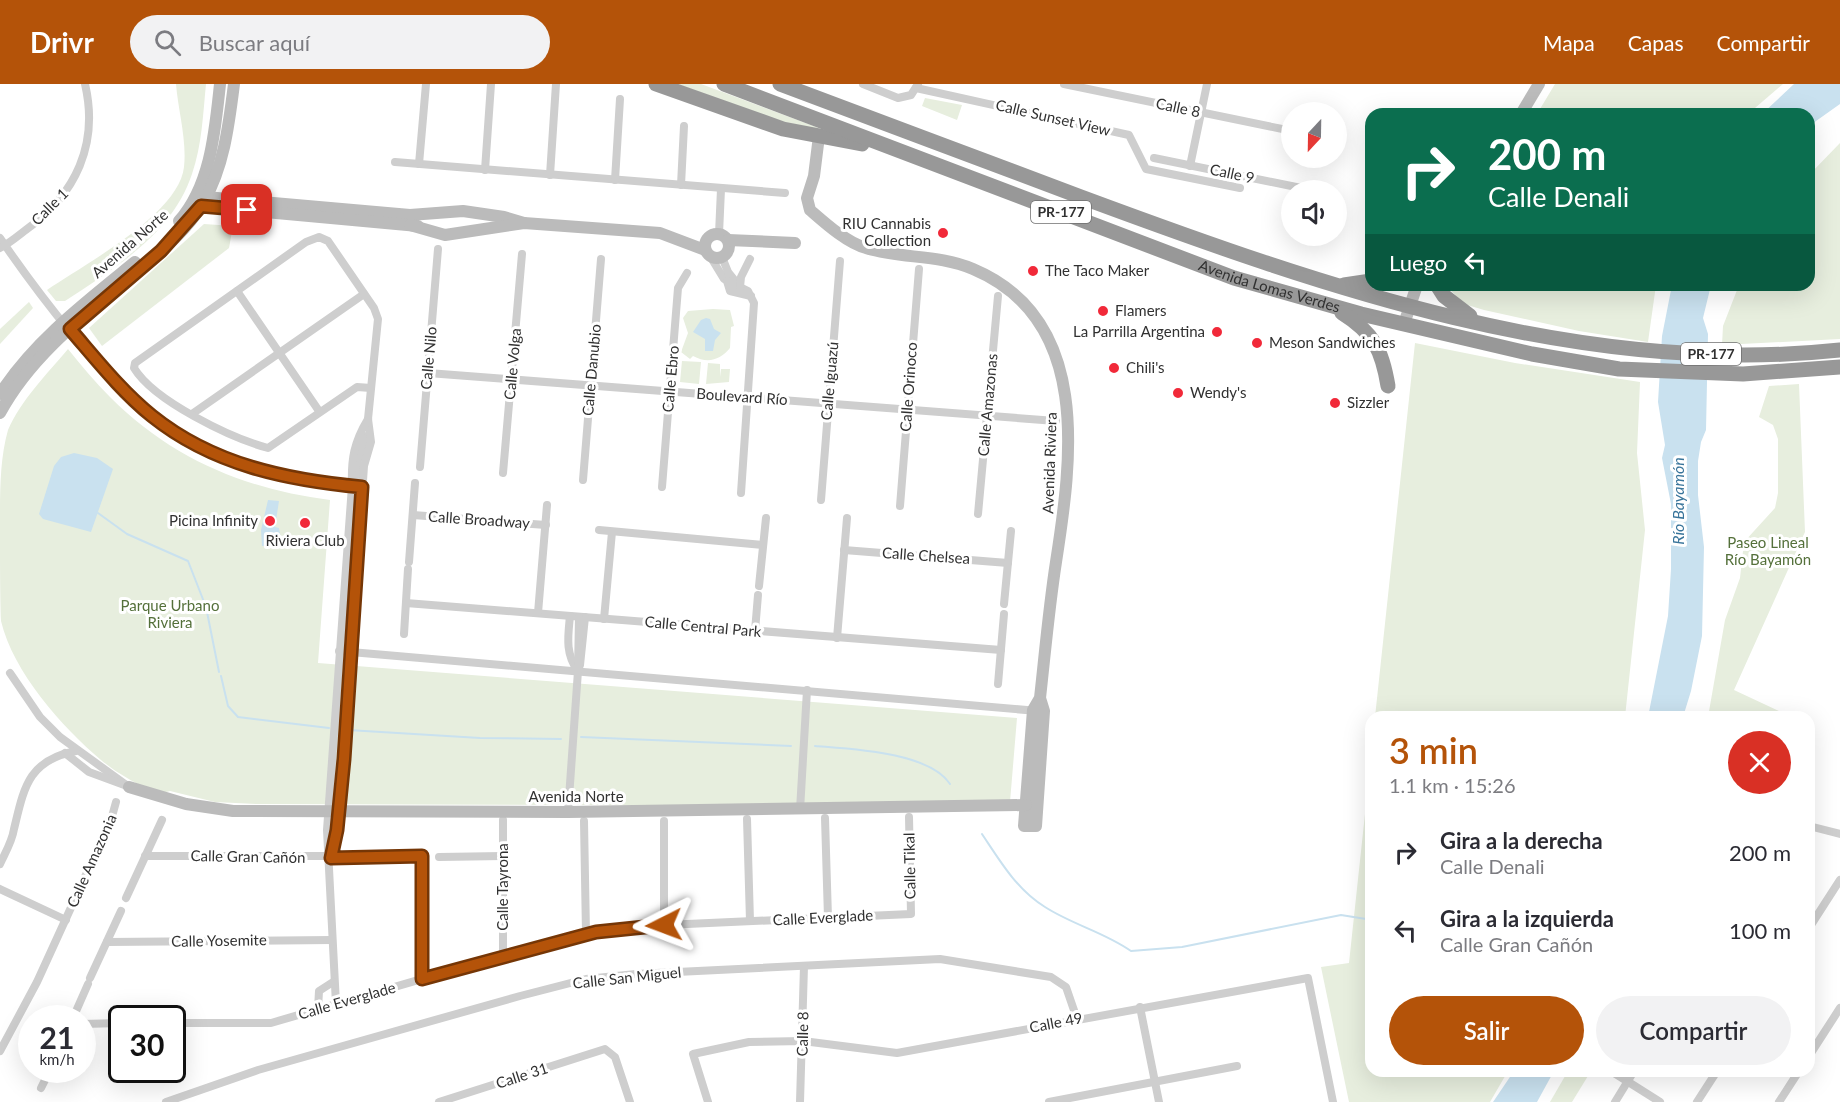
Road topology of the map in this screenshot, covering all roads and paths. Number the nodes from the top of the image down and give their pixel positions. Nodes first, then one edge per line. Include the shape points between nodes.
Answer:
1 (85, 84) edge
2 (220, 84) edge
3 (234, 84) edge
4 (426, 84) edge
5 (491, 84) edge
6 (556, 84) edge
7 (656, 84) edge
8 (724, 84) edge
9 (780, 84) edge
10 (863, 84) edge
11 (1064, 84) edge
12 (1207, 84) edge
13 (1539, 84) edge
14 (917, 86) edge
15 (620, 99) dead end
16 (1525, 108) edge
17 (1201, 112) junction
18 (684, 126) dead end
19 (1281, 129) edge
20 (819, 136) junction
21 (909, 154) junction
22 (1154, 158) dead end
23 (394, 162) dead end
24 (419, 164) junction
25 (1190, 166) junction
26 (485, 170) junction
27 (550, 175) junction
28 (615, 180) junction
29 (1281, 184) edge
30 (681, 186) junction
31 (1240, 188) dead end
32 (721, 189) junction
33 (785, 193) dead end
34 (199, 201) junction
35 (461, 212) junction
36 (524, 223) junction
37 (410, 225) junction
38 (492, 227) junction
39 (464, 228) junction
40 (795, 243) dead end
41 (2, 244) edge
42 (717, 247) junction
43 (438, 249) dead end
44 (522, 254) dead end
45 (750, 259) dead end
46 (601, 260) dead end
47 (840, 261) dead end
48 (919, 269) dead end
49 (687, 273) dead end
50 (727, 281) junction
51 (1365, 282) edge
52 (1340, 286) junction
53 (740, 287) junction
54 (237, 291) junction
55 (1415, 291) edge
56 (1441, 291) edge
57 (364, 294) junction
58 (752, 296) junction
59 (998, 296) dead end
60 (1332, 306) junction
61 (1410, 306) junction
62 (1477, 321) junction
63 (1404, 324) junction
64 (67, 325) junction
65 (1840, 350) edge
66 (279, 352) junction
67 (1840, 367) edge
68 (428, 373) junction
69 (511, 379) junction
70 (591, 385) junction
71 (1388, 386) dead end
72 (371, 388) junction
73 (670, 391) junction
74 (0, 394) edge
75 (749, 397) junction
76 (828, 403) junction
77 (908, 409) junction
78 (320, 411) junction
79 (0, 413) edge
80 (192, 414) junction
81 (986, 416) junction
82 (368, 421) junction
83 (1056, 421) dead end
84 (420, 468) dead end
85 (503, 473) dead end
86 (583, 480) dead end
87 (415, 483) dead end
88 (352, 486) junction
89 (362, 487) junction
90 (662, 487) dead end
91 (741, 493) dead end
92 (821, 500) dead end
93 (547, 505) dead end
94 (900, 506) dead end
95 (978, 514) dead end
96 (413, 515) junction
97 (766, 518) dead end
98 (847, 518) dead end
99 (546, 525) junction
100 (598, 530) dead end
101 (1011, 531) dead end
102 (612, 532) junction
103 (763, 545) junction
104 (844, 550) junction
105 (1008, 563) junction
106 (406, 603) junction
107 (538, 614) junction
108 (578, 617) junction
109 (604, 619) junction
110 (755, 631) junction
111 (404, 634) dead end
112 (837, 638) junction
113 (1001, 650) junction
114 (339, 651) junction
115 (349, 652) junction
116 (578, 671) junction
117 (10, 673) dead end
118 (998, 684) dead end
119 (807, 690) junction
120 (1039, 711) junction
121 (76, 751) junction
122 (64, 753) junction
123 (129, 787) junction
124 (116, 802) dead end
125 (1026, 805) junction
126 (800, 810) junction
127 (333, 812) junction
128 (568, 812) junction
129 (909, 817) dead end
130 (747, 819) dead end
131 (825, 819) dead end
132 (162, 820) dead end
133 (503, 820) dead end
134 (664, 820) dead end
135 (584, 821) dead end
136 (1815, 828) edge
137 (1840, 834) edge
138 (145, 855) junction
139 (503, 856) junction
140 (439, 857) dead end
141 (331, 858) junction
142 (0, 864) edge
143 (1840, 880) edge
144 (0, 889) edge
145 (126, 898) dead end
146 (121, 911) dead end
147 (911, 914) joint
148 (828, 918) junction
149 (1815, 919) edge
150 (66, 920) junction
151 (750, 921) junction
152 (664, 925) junction
153 (586, 934) junction
154 (332, 940) junction
155 (107, 942) junction
156 (503, 955) junction
157 (804, 966) junction
158 (422, 979) junction
159 (333, 982) junction
160 (336, 1004) junction
161 (79, 1005) edge
162 (1140, 1007) junction
163 (1840, 1008) edge
164 (318, 1009) junction
165 (1077, 1019) junction
166 (186, 1023) edge
167 (803, 1041) junction
168 (1815, 1047) edge
169 (0, 1051) edge
170 (1237, 1066) dead end
171 (1621, 1077) edge
172 (1630, 1077) edge
173 (1713, 1077) edge
174 (1795, 1077) edge
175 (1628, 1081) junction
176 (1155, 1082) junction
177 (44, 1083) edge
178 (41, 1088) dead end
179 (166, 1102) edge
180 (439, 1102) edge
181 (630, 1102) edge
182 (708, 1102) edge
183 (800, 1102) edge
184 (1049, 1102) edge
185 (1159, 1102) edge
186 (1333, 1102) edge
187 (1615, 1102) edge
188 (1660, 1102) edge
189 (1697, 1102) edge
190 (1779, 1102) edge

1 - 41 street, Calle 1 via 90,115 80,170 47,215
2 - 34 street, Avenida Norte
3 - 34 street, Avenida Norte via 220,163
4 - 24 street
5 - 26 street
6 - 27 street
7 - 20 highway via 783,129
8 - 21 highway, Avenida Lomas Verdes / PR-177
9 - 52 highway, Avenida Lomas Verdes / PR-177 via 1191,238
10 - 14 street via 898,98 911,95
11 - 17 street, Calle 8
12 - 17 street
13 - 16 street
14 - 31 street, Calle Sunset View via 1129,135 1146,169
15 - 28 street
17 - 19 street, Calle 8
17 - 25 street
18 - 30 street
20 - 21 highway
20 - 120 street, Avenida Riviera via 807,198 810,210 863,248 955,262 994,280 1036,318 1058,359 1069,433 1062,531
21 - 60 highway, Avenida Lomas Verdes / PR-177 via 1234,278
22 - 25 street, Calle 9
23 - 24 street
24 - 26 street
25 - 29 street, Calle 9
26 - 27 street
27 - 28 street
28 - 30 street
30 - 32 street
32 - 33 street
32 - 42 street
34 - 35 street via 410,215
34 - 37 street
34 - 64 street, Avenida Norte
35 - 36 street
35 - 39 street via 468,218
36 - 38 street
36 - 42 street via 669,235
37 - 38 street via 445,235
37 - 39 street
38 - 39 street
40 - 42 street via 766,240
41 - 64 street
42 - 50 street via 718,272
42 - 53 street
43 - 68 street, Calle Nilo
44 - 69 street, Calle Volga
45 - 53 street
46 - 70 street, Calle Danubio
47 - 76 street, Calle Iguazú
48 - 77 street, Calle Orinoco
49 - 73 street, Calle Ebro via 678,288
50 - 53 street
50 - 58 street via 730,291
51 - 52 highway
52 - 61 highway, Avenida Lomas Verdes / PR-177
53 - 58 street
54 - 57 street via 319,237 328,241
54 - 66 street
54 - 80 street via 135,363 138,375
55 - 61 street
56 - 62 highway
57 - 66 street
57 - 72 street via 378,320
58 - 75 street via 755,309
59 - 81 street, Calle Amazonas
60 - 63 highway, Avenida Lomas Verdes / PR-177
60 - 71 highway via 1356,321 1372,338 1384,364
61 - 62 highway, Avenida Lomas Verdes / PR-177
61 - 63 street
62 - 65 highway, Avenida Lomas Verdes / PR-177 via 1619,350 1696,354
63 - 67 highway, Avenida Lomas Verdes / PR-177 via 1532,354 1619,369 1743,374
64 - 74 street, Avenida Norte via 21,364
64 - 79 street, Avenida Norte via 25,375
64 - 88 street via 121,387 178,434 246,467 300,480
66 - 78 street
66 - 80 street
68 - 69 street, Boulevard Río
68 - 84 street, Calle Nilo
69 - 70 street, Boulevard Río
69 - 85 street, Calle Volga
70 - 73 street, Boulevard Río
70 - 86 street, Calle Danubio
72 - 78 street via 357,387
72 - 82 street
73 - 75 street, Boulevard Río
73 - 90 street, Calle Ebro
75 - 76 street, Boulevard Río
75 - 91 street
76 - 77 street, Boulevard Río
76 - 92 street, Calle Iguazú
77 - 81 street, Boulevard Río
77 - 94 street, Calle Orinoco
78 - 80 street via 268,447 234,436
81 - 83 street, Boulevard Río
81 - 95 street, Calle Amazonas
82 - 88 street via 353,449
82 - 89 street via 371,442
87 - 96 street
88 - 89 street
88 - 114 street
89 - 115 street
93 - 99 street
96 - 99 street, Calle Broadway
96 - 106 street
97 - 103 street
98 - 104 street
99 - 107 street
100 - 102 street
101 - 105 street
102 - 103 street
102 - 109 street
103 - 110 street
104 - 105 street, Calle Chelsea
104 - 112 street
105 - 113 street
106 - 107 street, Calle Central Park
106 - 111 street
107 - 108 street, Calle Central Park
108 - 109 street, Calle Central Park
108 - 116 street
108 - 116 street via 568,649
109 - 110 street, Calle Central Park
110 - 112 street, Calle Central Park
112 - 113 street, Calle Central Park
113 - 118 street
114 - 115 street
114 - 127 street
115 - 116 street
115 - 127 street
116 - 119 street
116 - 128 street
117 - 121 street via 40,717
119 - 120 street
119 - 126 street
120 - 125 street, Avenida Riviera
120 - 125 street, Avenida Riviera via 1030,826
121 - 122 street
121 - 123 street
122 - 123 street via 89,772
122 - 142 street via 44,764 25,787 12,839
123 - 127 street, Avenida Norte via 186,804 233,811
124 - 150 street, Calle Amazonia
125 - 126 street, Avenida Norte
126 - 128 street, Avenida Norte
127 - 128 street, Avenida Norte
127 - 141 street
129 - 147 street, Calle Tikal
130 - 151 street
131 - 148 street
132 - 138 street
133 - 139 street, Calle Tayrona
134 - 152 street
135 - 153 street
136 - 137 street
138 - 141 street, Calle Gran Cañón
138 - 145 street
139 - 140 street
139 - 156 street, Calle Tayrona
141 - 154 street
141 - 158 street, Calle Gran Cañón via 422,856
143 - 149 street
144 - 150 street
146 - 155 street
147 - 148 street, Calle Everglade
148 - 151 street, Calle Everglade
150 - 169 street, Calle Amazonia
151 - 152 street, Calle Everglade
152 - 153 street, Calle Everglade
153 - 156 street, Calle Everglade
154 - 155 street, Calle Yosemite
154 - 159 street
155 - 161 street
156 - 158 street, Calle Everglade
157 - 165 street, Calle San Miguel via 940,959 1052,977 1066,987
157 - 167 street, Calle 8
157 - 179 street, Calle San Miguel via 586,979 258,1070
158 - 160 street, Calle Everglade
159 - 160 street
159 - 164 street via 319,991
160 - 164 street, Calle Everglade
162 - 165 street, Calle 49
162 - 176 street
162 - 186 street, Calle 49 via 1308,978
163 - 168 street
164 - 166 street, Calle Everglade via 271,1023
165 - 167 street, Calle 49 via 897,1053
167 - 182 street, Calle 49 via 749,1042 693,1054
167 - 183 street, Calle 8
170 - 176 street
171 - 175 street
172 - 175 street
173 - 189 street
174 - 190 street
175 - 187 street
175 - 188 street
176 - 184 street
176 - 185 street
177 - 178 street
180 - 181 street, Calle 31 via 605,1049 615,1057

